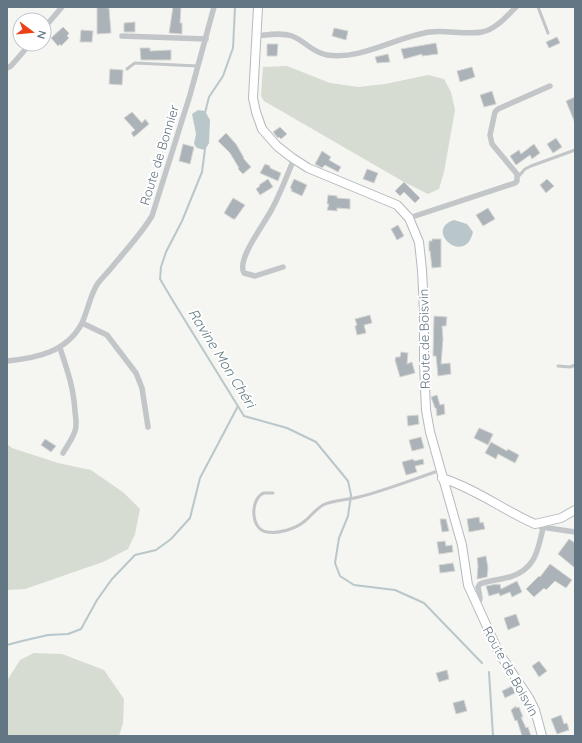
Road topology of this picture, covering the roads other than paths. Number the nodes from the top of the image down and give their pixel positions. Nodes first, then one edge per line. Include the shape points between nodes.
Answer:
1 (62, 7) edge
2 (214, 7) edge
3 (258, 7) edge
4 (516, 7) edge
5 (538, 7) edge
6 (52, 19) edge
7 (548, 33) dead end
8 (122, 36) dead end
9 (256, 36) junction
10 (206, 39) junction
11 (23, 52) edge
12 (198, 66) junction
13 (7, 68) edge
14 (127, 69) dead end
15 (550, 86) dead end
16 (575, 150) edge
17 (294, 159) junction
18 (518, 177) junction
19 (409, 218) junction
20 (283, 267) dead end
21 (82, 323) junction
22 (60, 348) junction
23 (7, 362) edge
24 (575, 365) edge
25 (558, 366) dead end
26 (148, 427) dead end
27 (63, 453) dead end
28 (442, 474) junction
29 (273, 493) dead end
30 (575, 510) edge
31 (535, 524) junction
32 (543, 528) junction
33 (575, 532) edge
34 (478, 608) junction
35 (542, 736) edge

1 - 6 street
2 - 10 street, Route de Bonnier
3 - 9 main road, Route de Boisvin
4 - 9 street via 492,28 482,32 431,32 342,56 315,51 292,36 284,34
5 - 7 lane
8 - 10 street
9 - 17 main road, Route de Boisvin via 253,98 256,112 262,129 277,146
10 - 12 street, Route de Bonnier
11 - 13 street
12 - 14 lane via 135,63
12 - 21 street, Route de Bonnier via 152,216 97,286
15 - 18 street via 495,112 490,135 492,144
16 - 18 lane via 531,166
17 - 19 main road, Route de Boisvin via 308,168 397,205
17 - 20 street via 274,207 245,258 242,270 255,276
18 - 19 street via 515,183
19 - 28 main road, Route de Boisvin via 419,242 424,310 426,410
21 - 22 street, Route de Bonnier
21 - 26 street via 107,335 136,373 142,388
22 - 23 street, Route de Bonnier via 41,356
22 - 27 street via 72,381 76,418 74,435
24 - 25 lane
28 - 29 lane via 324,505 297,526 268,532 261,530 256,524 254,507 262,494
28 - 31 main road
28 - 34 main road, Route de Boisvin via 462,545 468,585
30 - 31 main road via 561,518
31 - 32 street
32 - 33 street
32 - 34 street via 539,549 532,563 518,574 480,584
34 - 35 main road, Route de Boisvin via 499,653 529,698

